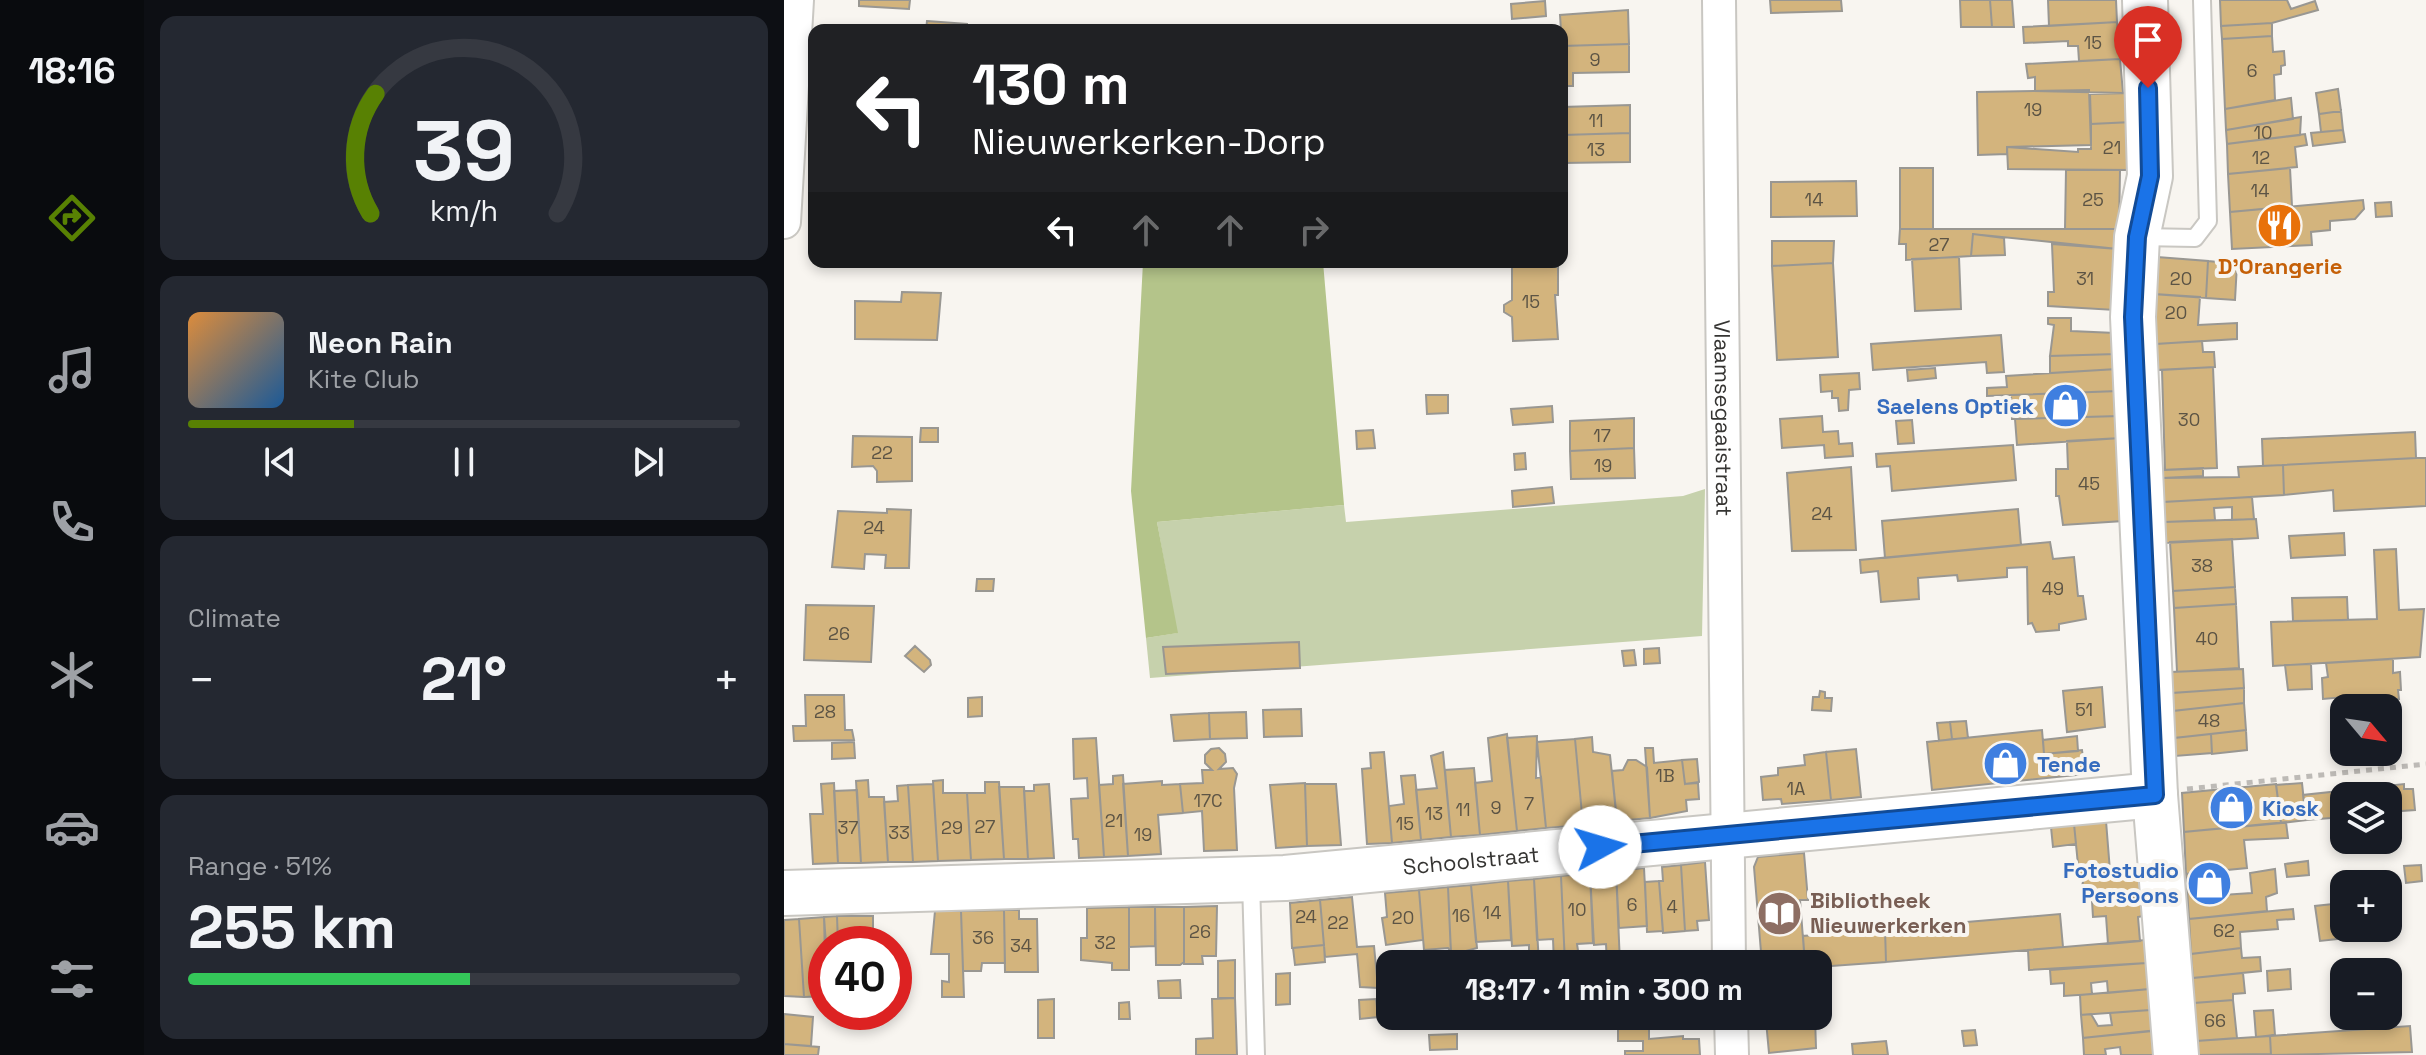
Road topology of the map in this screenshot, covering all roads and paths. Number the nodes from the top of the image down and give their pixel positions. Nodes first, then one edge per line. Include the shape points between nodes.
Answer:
1 (797, 0) edge
2 (1719, 0) edge
3 (2145, 0) edge
4 (2202, 0) edge
5 (784, 222) edge
6 (2137, 237) junction
7 (2426, 764) edge
8 (2155, 795) junction
9 (1725, 834) junction
10 (1251, 879) junction
11 (784, 893) edge
12 (1729, 950) edge
13 (1731, 1030) edge
14 (1256, 1055) edge
15 (1732, 1055) edge
16 (2176, 1055) edge

1 - 5 street
2 - 9 street, Vlaamsegaaistraat via 1726,404
3 - 6 street via 2150,176
4 - 6 lane via 2208,221 2195,238
6 - 8 street via 2133,317
7 - 8 path
8 - 9 street, Schoolstraat
8 - 16 street
9 - 10 street, Schoolstraat
9 - 12 street, Vlaamsegaaistraat
10 - 11 street, Schoolstraat
10 - 14 lane
13 - 15 street

